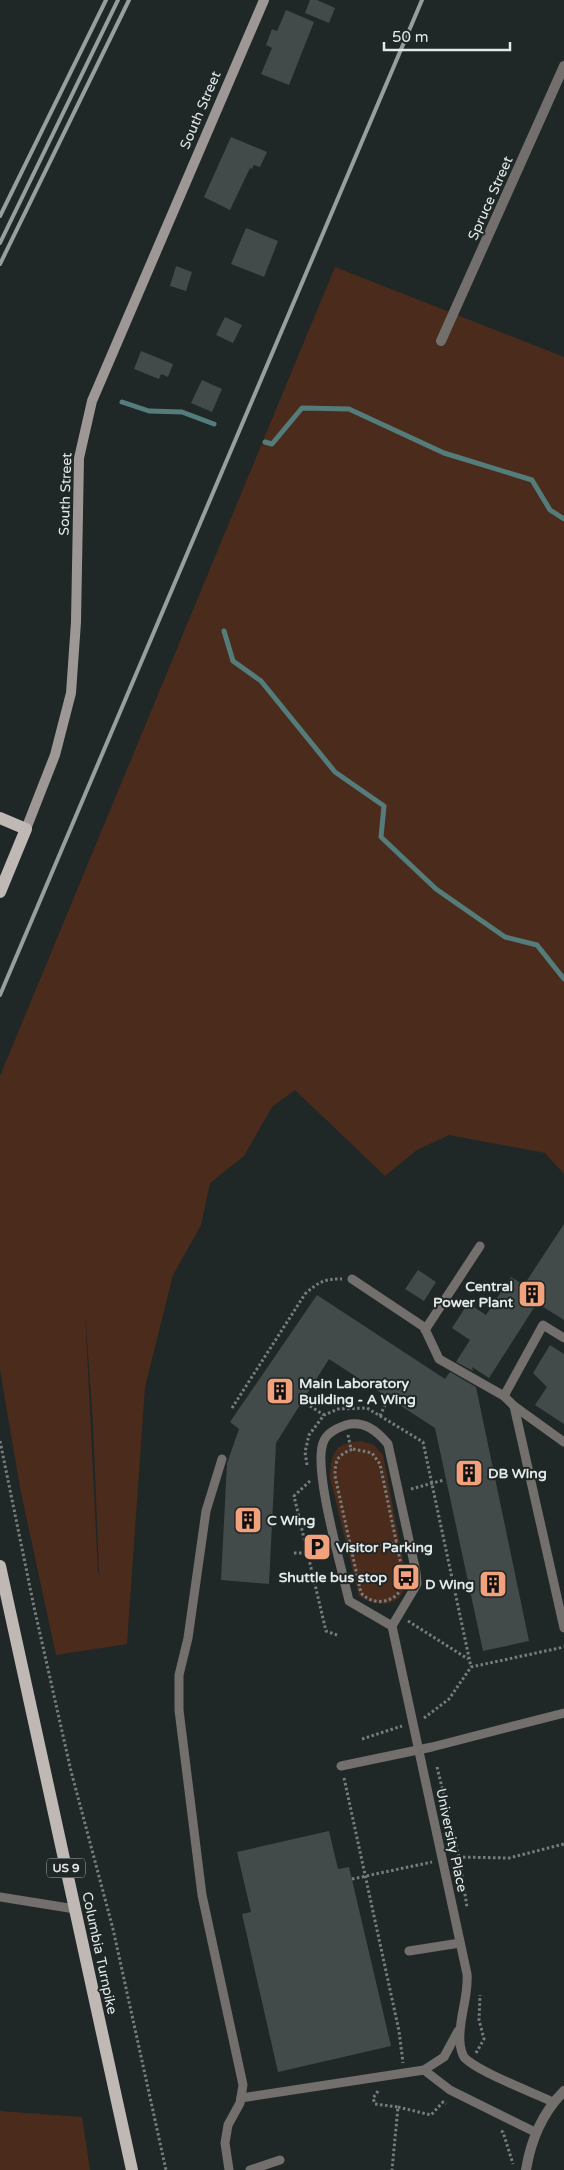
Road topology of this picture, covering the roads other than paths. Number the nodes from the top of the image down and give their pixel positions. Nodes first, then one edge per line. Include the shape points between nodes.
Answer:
1 (264, 0) edge
2 (564, 66) edge
3 (441, 341) dead end
4 (0, 818) edge
5 (26, 829) junction
6 (0, 892) edge
7 (480, 1246) dead end
8 (352, 1279) road end
9 (425, 1330) junction
10 (564, 1338) edge
11 (504, 1396) junction
12 (514, 1406) junction
13 (564, 1442) edge
14 (222, 1459) dead end
15 (0, 1566) edge
16 (392, 1626) junction
17 (564, 1628) edge
18 (564, 1713) edge
19 (419, 1750) junction
20 (341, 1766) road end
21 (0, 1897) edge
22 (75, 1909) junction
23 (460, 1944) junction
24 (409, 1951) dead end
25 (461, 2024) junction
26 (444, 2057) junction
27 (467, 2059) junction
28 (424, 2070) junction
29 (564, 2091) edge
30 (241, 2098) junction
31 (553, 2102) junction
32 (535, 2132) junction
33 (280, 2160) dead end
34 (132, 2170) edge
35 (229, 2170) edge
36 (250, 2170) edge
37 (526, 2170) edge

1 - 5 street, South Street via 92,402 79,458 76,622 71,693 55,755
2 - 3 street, Spruce Street
4 - 5 main road
5 - 6 main road, South Street
7 - 9 lane
8 - 9 lane
9 - 11 lane via 439,1359
10 - 11 lane via 542,1325
11 - 12 lane
12 - 13 lane
12 - 17 lane
14 - 30 lane via 206,1511 180,1675 179,1710 202,1895 243,2085
15 - 22 main road, Columbia Turnpike / US 9
16 - 16 lane via 418,1584 388,1444 377,1432 356,1423 334,1430 322,1444 321,1475 349,1601
16 - 19 lane, University Place
18 - 19 lane
19 - 20 lane
19 - 23 lane, University Place
21 - 22 lane
22 - 34 main road, Columbia Turnpike / US 9
23 - 24 lane
23 - 25 lane, University Place via 468,1984
25 - 26 lane
25 - 27 lane, University Place via 460,2043
26 - 27 lane via 451,2055
26 - 28 lane
27 - 31 lane
28 - 30 lane
28 - 32 lane via 450,2090
29 - 31 street
30 - 35 lane via 228,2125 225,2143
31 - 32 street
32 - 37 street
33 - 36 lane

